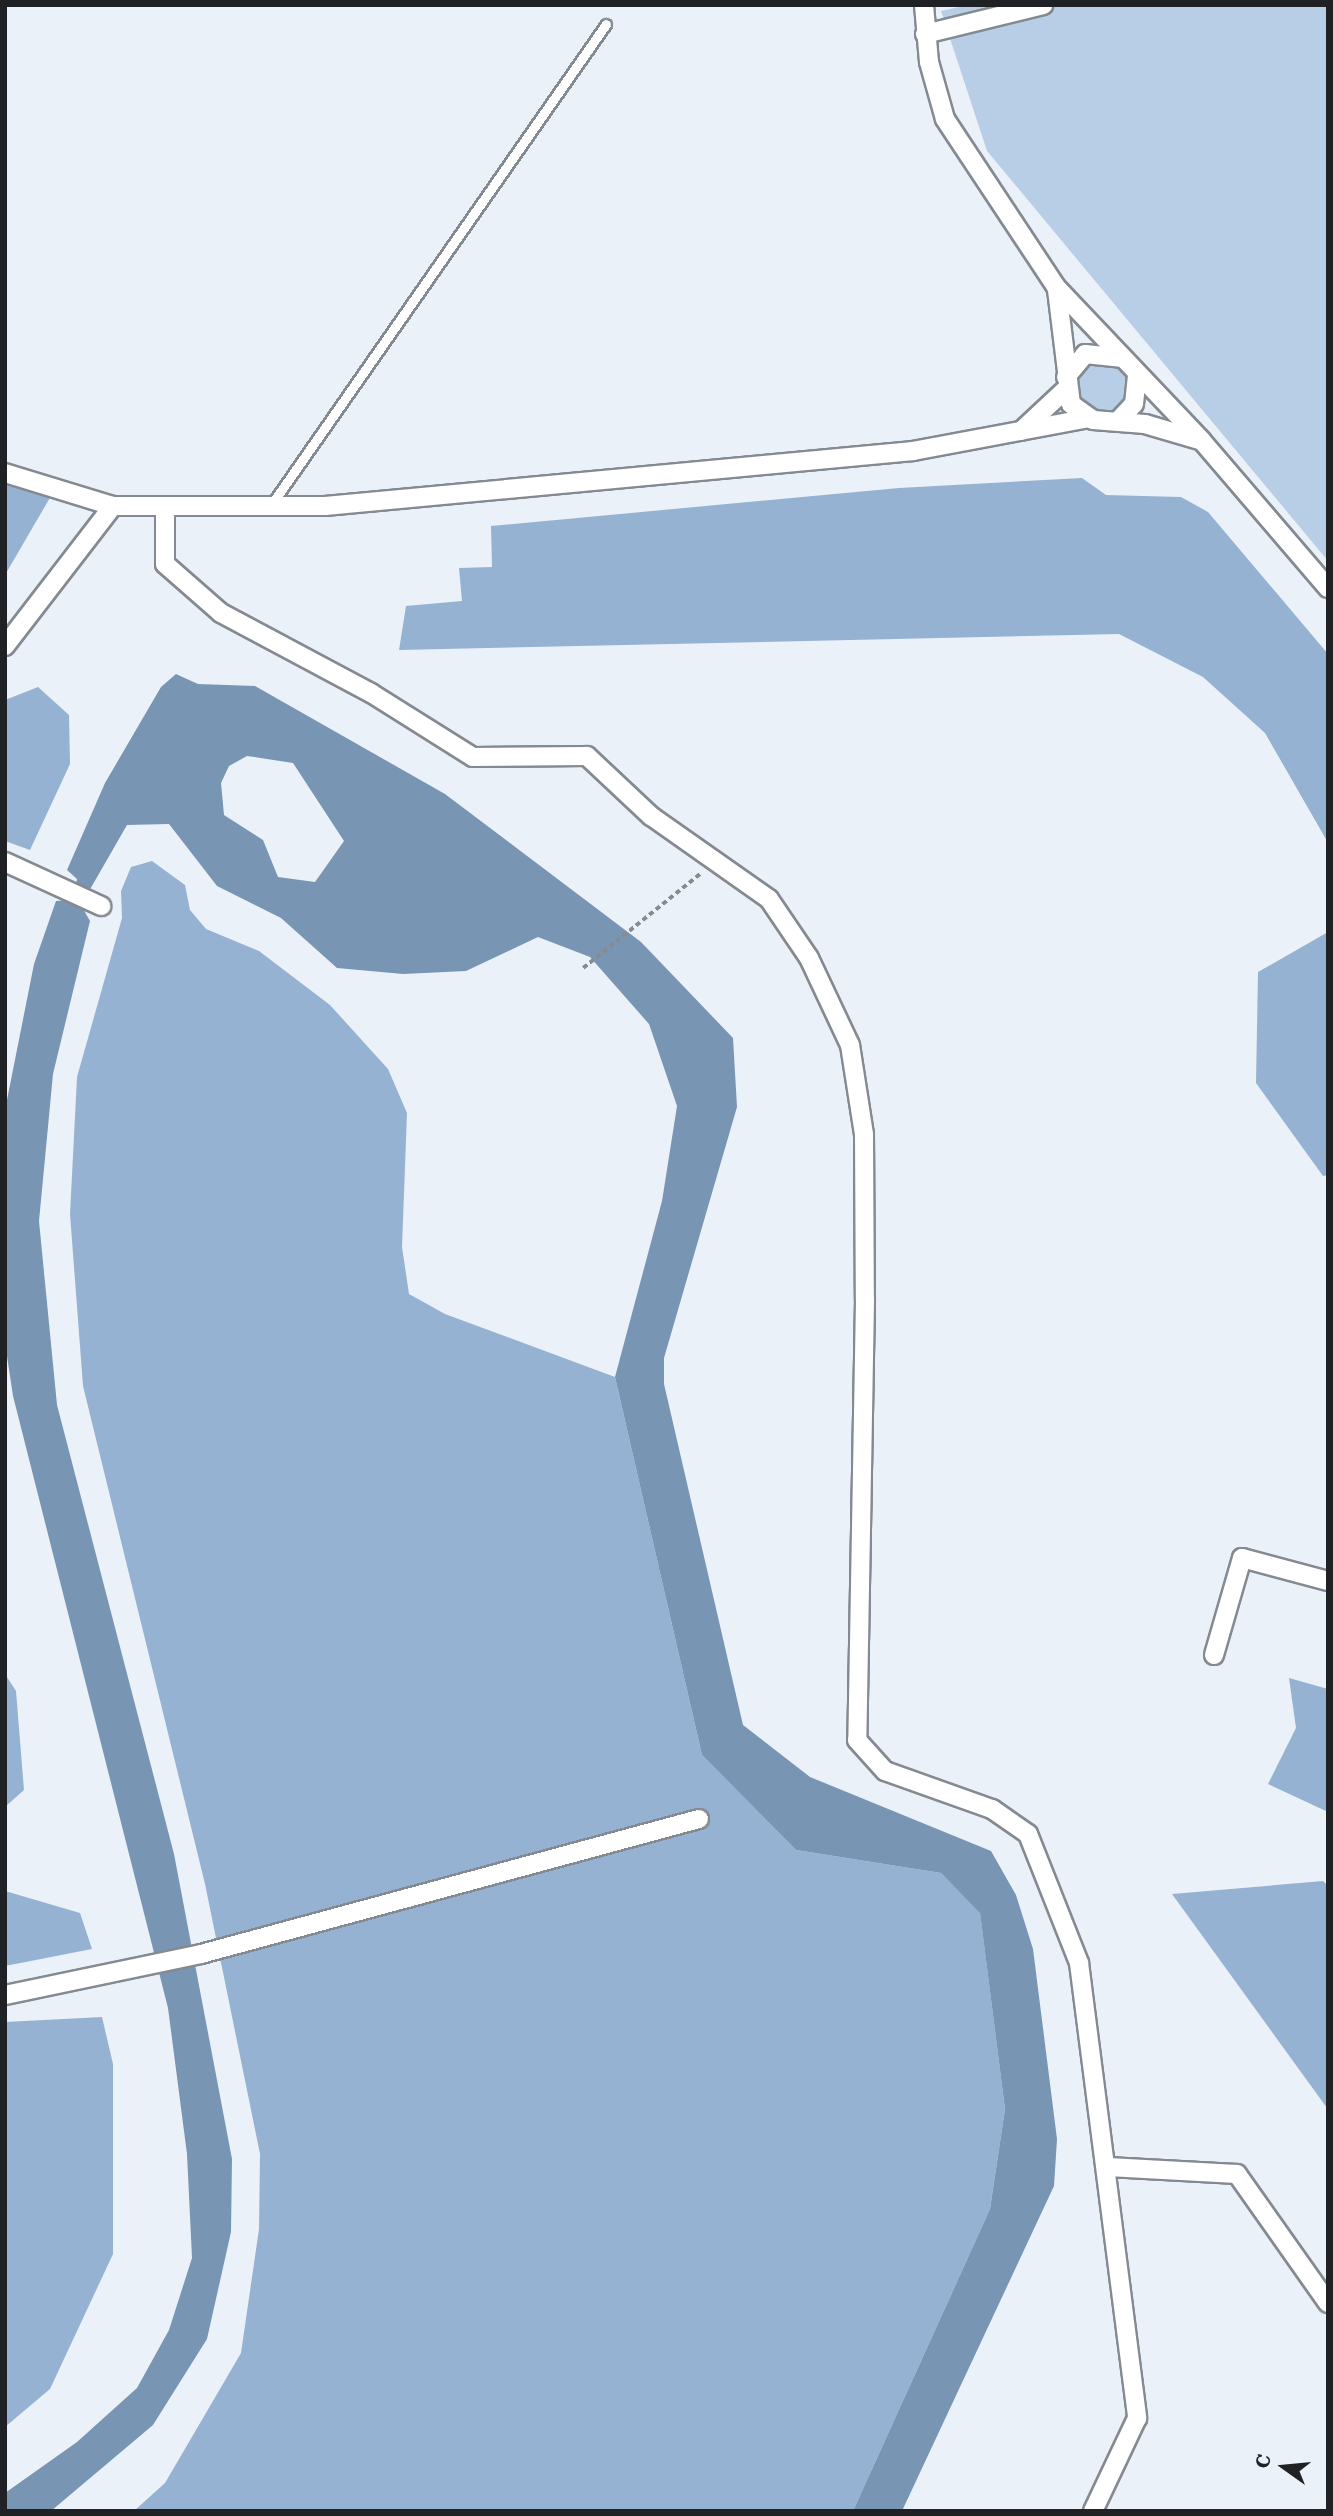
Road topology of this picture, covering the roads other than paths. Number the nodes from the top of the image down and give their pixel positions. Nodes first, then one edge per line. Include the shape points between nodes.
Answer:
1 (924, 5) edge
2 (1043, 5) edge
3 (606, 24) dead end
4 (925, 34) junction
5 (1056, 287) junction
6 (1121, 358) junction
7 (1137, 377) junction
8 (1066, 383) junction
9 (1090, 418) junction
10 (1118, 421) junction
11 (1019, 433) junction
12 (1202, 441) junction
13 (5, 473) edge
14 (113, 506) junction
15 (269, 509) junction
16 (165, 511) junction
17 (1328, 588) edge
18 (5, 646) edge
19 (5, 862) edge
20 (102, 906) dead end
21 (1328, 1581) edge
22 (1214, 1655) dead end
23 (699, 1819) dead end
24 (5, 1996) edge
25 (1108, 2166) junction
26 (1328, 2303) edge
27 (1093, 2511) edge

1 - 4 street
2 - 4 street
3 - 15 lane
4 - 5 street via 945,119
5 - 6 street
5 - 8 street
6 - 7 street
6 - 8 street via 1085,354
7 - 10 street via 1134,404
7 - 12 street
8 - 9 street via 1072,404
8 - 11 street
9 - 10 street
9 - 11 street
10 - 12 street
11 - 15 street via 913,451
12 - 17 street
13 - 14 street
14 - 16 street
14 - 18 street
15 - 16 street
16 - 25 street via 165,564 221,613 371,693 473,757 587,756 651,816 769,899 809,958 850,1045 863,1134 865,1300 857,1740 886,1771 992,1810 1028,1834 1079,1963
19 - 20 street
21 - 22 street via 1242,1558
23 - 24 street via 201,1954
25 - 26 street via 1237,2174
25 - 27 street via 1137,2418

